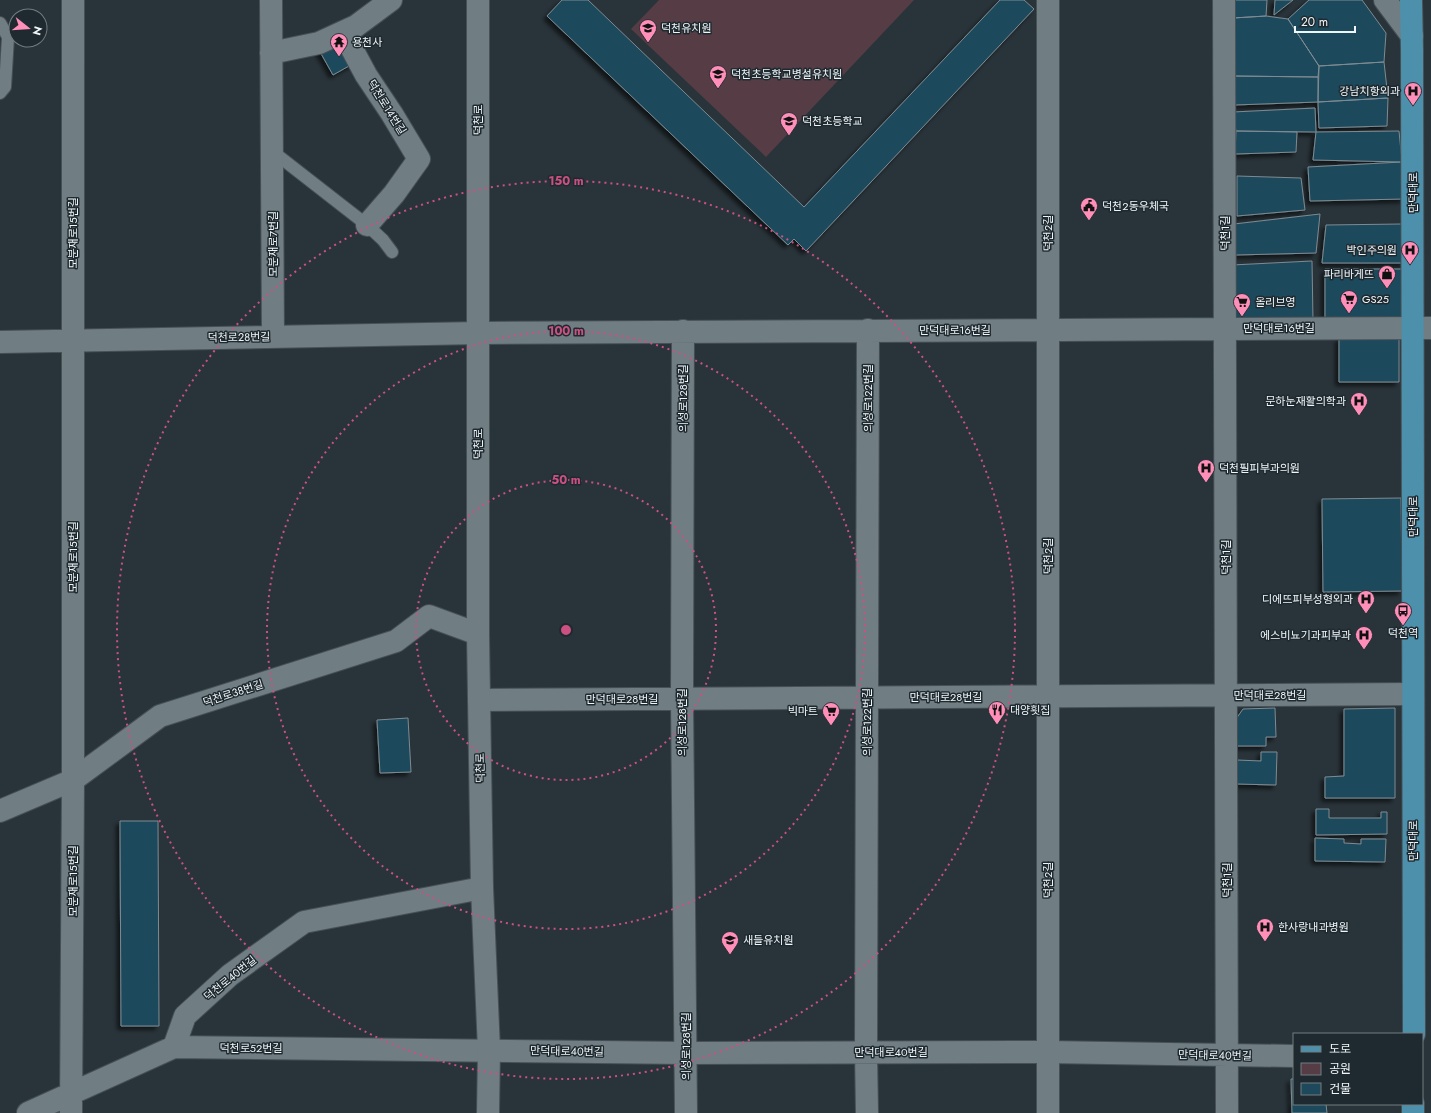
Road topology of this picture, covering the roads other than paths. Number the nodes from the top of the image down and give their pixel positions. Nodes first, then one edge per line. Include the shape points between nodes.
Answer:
1 (73, 0) edge
2 (271, 0) edge
3 (391, 0) edge
4 (478, 0) edge
5 (1048, 0) edge
6 (1224, 0) edge
7 (1385, 0) edge
8 (1410, 0) edge
9 (0, 23) edge
10 (343, 32) junction
11 (1412, 36) junction
12 (271, 52) junction
13 (0, 93) edge
14 (272, 150) junction
15 (367, 225) junction
16 (392, 252) dead end
17 (1422, 327) edge
18 (1225, 328) junction
19 (1048, 329) junction
20 (868, 330) junction
21 (683, 332) junction
22 (479, 333) junction
23 (274, 337) junction
24 (73, 341) junction
25 (0, 342) edge
26 (478, 634) junction
27 (1413, 694) junction
28 (1048, 696) junction
29 (1226, 696) junction
30 (867, 697) junction
31 (682, 698) junction
32 (479, 700) junction
33 (73, 780) junction
34 (0, 810) edge
35 (482, 888) junction
36 (1414, 1033) edge
37 (174, 1047) junction
38 (489, 1050) junction
39 (866, 1052) junction
40 (1048, 1052) junction
41 (686, 1053) junction
42 (1227, 1056) junction
43 (1293, 1056) edge
44 (71, 1104) edge
45 (28, 1113) edge
46 (488, 1113) edge
47 (686, 1113) edge
48 (867, 1113) edge
49 (1048, 1113) edge
50 (1227, 1113) edge

1 - 24 street, 모분재로15번길
2 - 12 street, 모분재로7번길
3 - 10 street via 356,26
4 - 22 street, 덕천로
5 - 19 street, 덕천2길
6 - 18 street, 덕천1길
7 - 11 street
8 - 11 main road, 만덕대로
9 - 13 lane via 8,38 5,87
10 - 12 street via 319,43
10 - 15 street, 덕천로14번길 via 366,75 418,159 394,194
11 - 17 main road, 만덕대로
12 - 14 street, 모분재로7번길
14 - 15 lane
14 - 23 street, 모분재로7번길
15 - 16 lane
17 - 18 street, 만덕대로16번길
17 - 27 main road, 만덕대로
18 - 19 street, 만덕대로16번길
18 - 29 street, 덕천1길
19 - 20 street, 만덕대로16번길
19 - 28 street, 덕천2길
20 - 21 street, 만덕대로16번길
20 - 30 street, 의성로122번길
21 - 22 street, 만덕대로16번길
21 - 31 street, 의성로128번길
22 - 23 street, 덕천로28번길
22 - 26 street, 덕천로
23 - 24 street, 덕천로28번길
24 - 25 street, 덕천로28번길
24 - 33 street, 모분재로15번길
26 - 32 street, 덕천로
26 - 33 street, 덕천로38번길 via 430,616 396,641 160,716
27 - 29 street, 만덕대로28번길
27 - 36 main road, 만덕대로
28 - 29 street, 만덕대로28번길
28 - 30 street, 만덕대로28번길
28 - 40 street, 덕천2길
29 - 42 street, 덕천1길
30 - 31 street, 만덕대로28번길
30 - 39 street, 의성로122번길
31 - 32 street, 만덕대로28번길
31 - 41 street, 의성로128번길
32 - 35 street, 덕천로
33 - 34 street, 덕천로38번길
33 - 44 street, 모분재로15번길
35 - 37 street, 덕천로40번길 via 304,922 230,975 185,1016
35 - 38 street, 덕천로
37 - 38 street, 덕천로52번길
37 - 44 street, 덕천로52번길
38 - 41 street, 만덕대로40번길
38 - 46 street, 덕천로
39 - 40 street, 만덕대로40번길
39 - 41 street, 만덕대로40번길
39 - 48 street, 의성로122번길
40 - 42 street, 만덕대로40번길
40 - 49 street, 덕천2길
41 - 47 street, 의성로128번길
42 - 43 street, 만덕대로40번길
42 - 50 street, 덕천1길
44 - 45 street, 덕천로52번길

